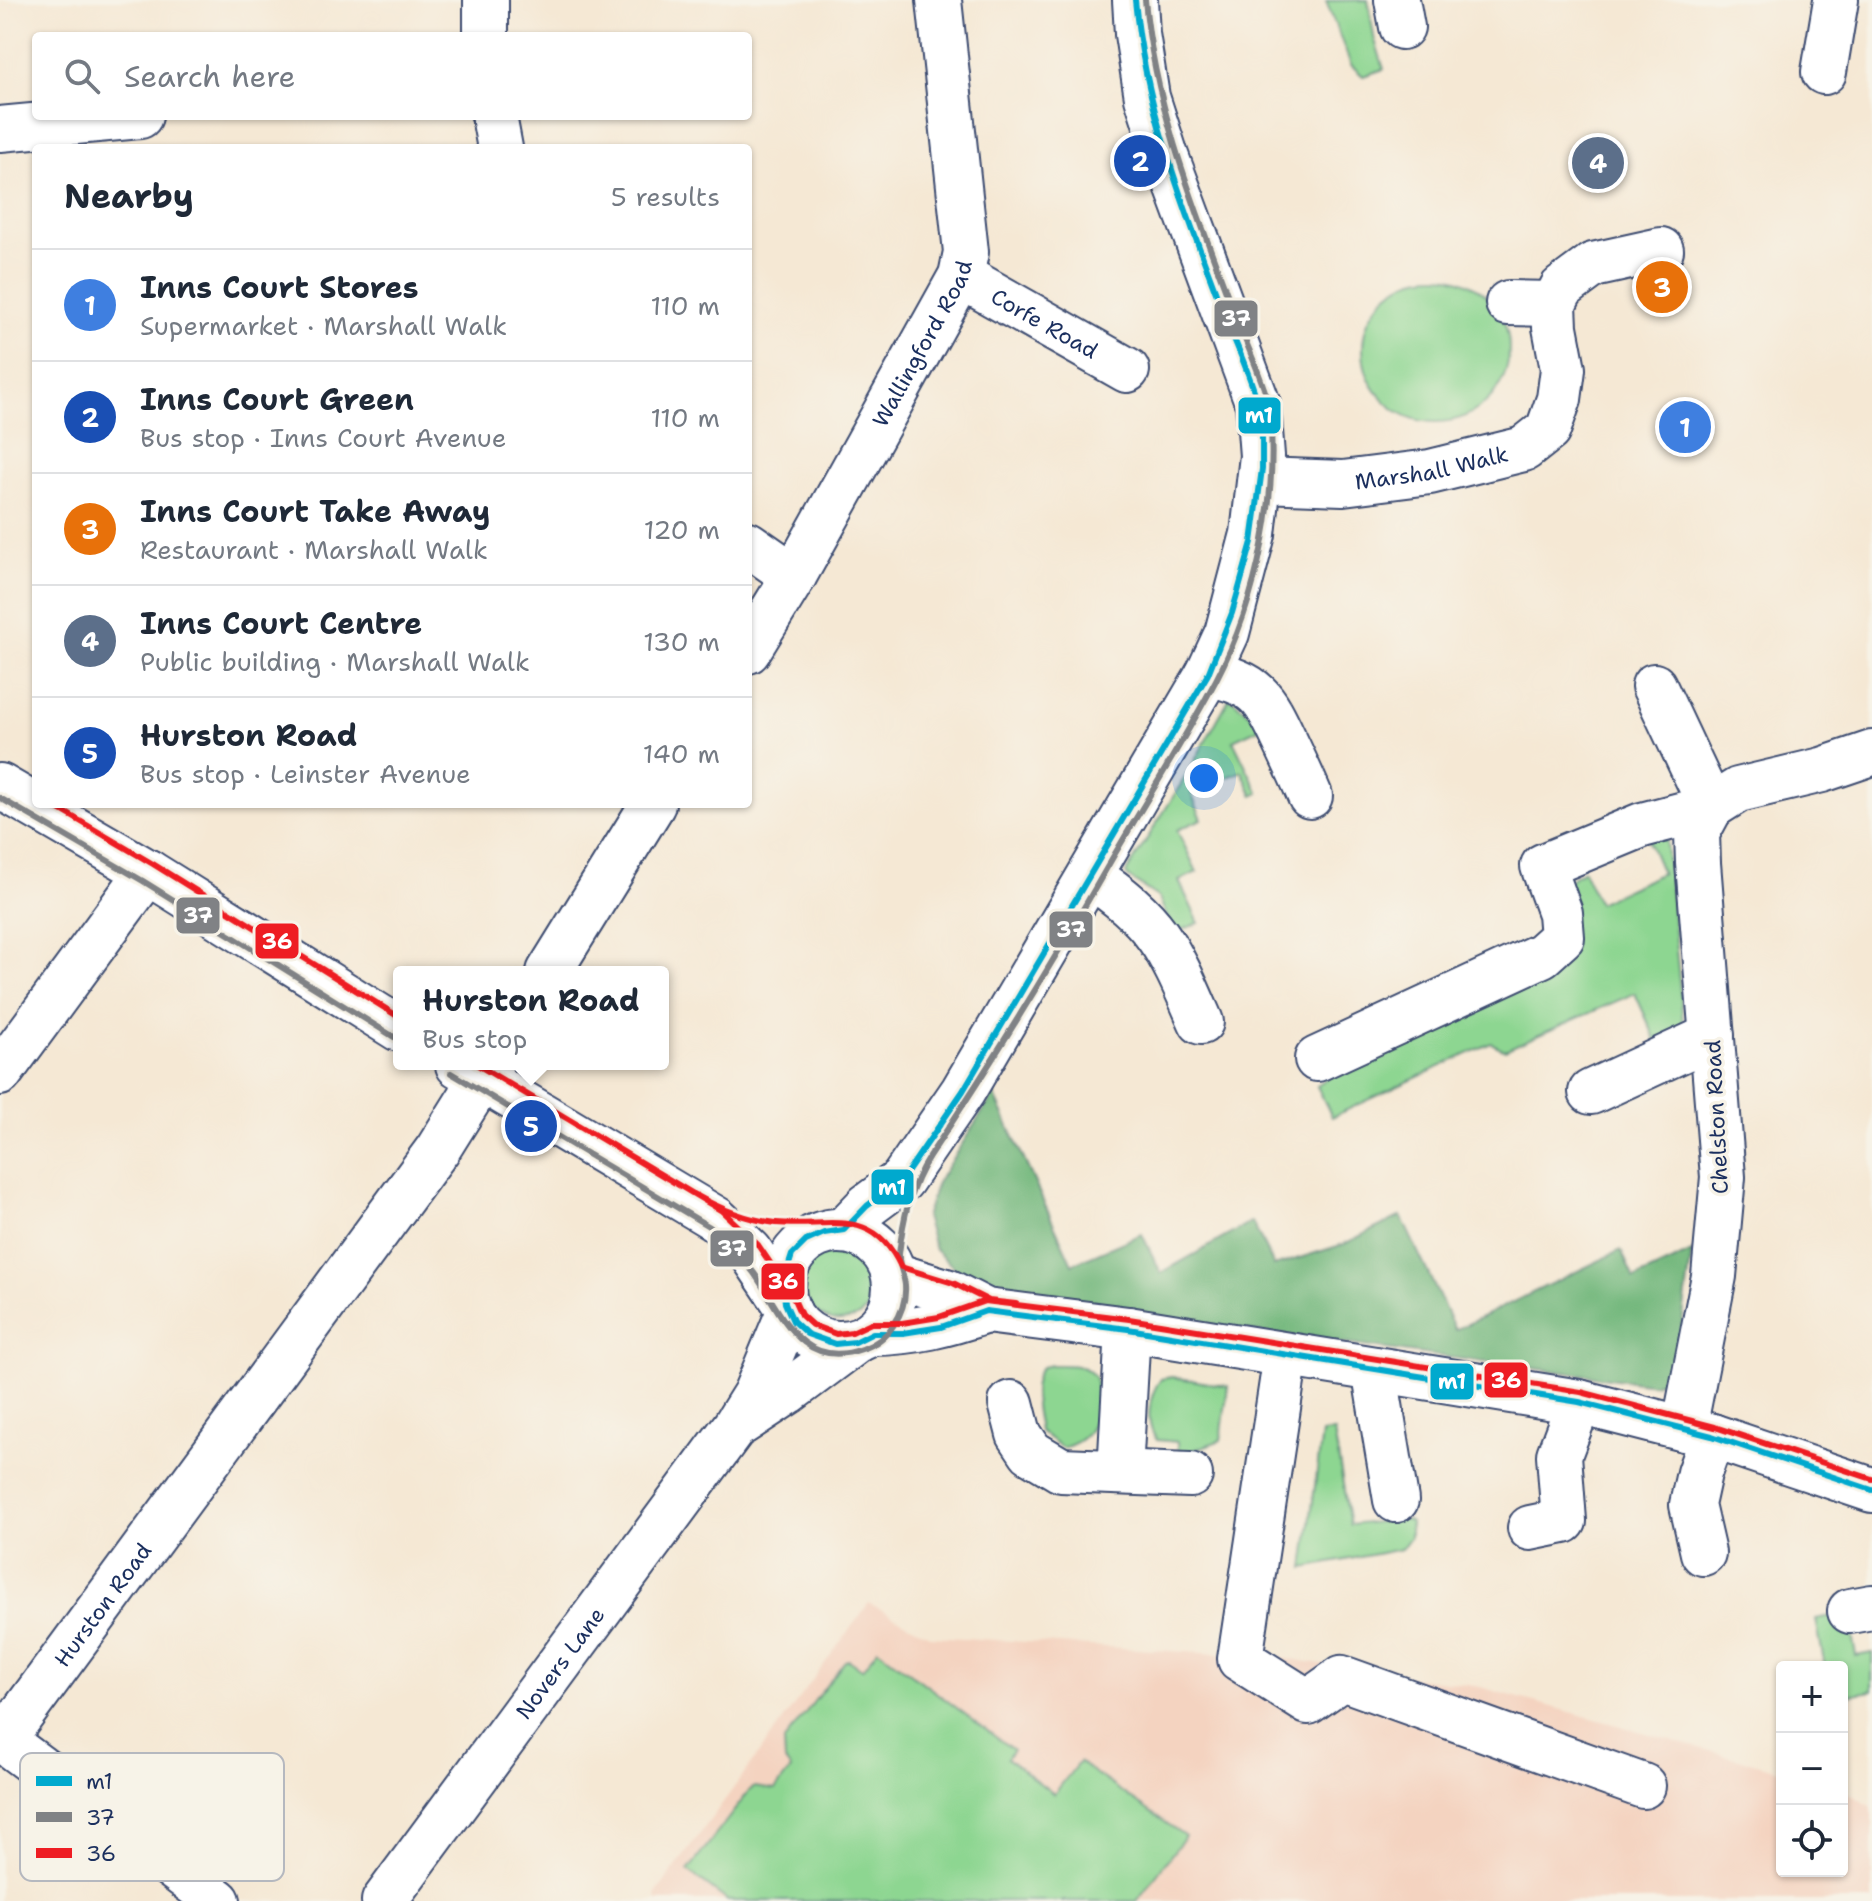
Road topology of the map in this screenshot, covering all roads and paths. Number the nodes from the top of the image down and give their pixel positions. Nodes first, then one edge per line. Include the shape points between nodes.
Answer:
1 (486, 0) edge
2 (939, 0) edge
3 (1135, 0) edge
4 (1836, 0) edge
5 (486, 32) edge
6 (1824, 72) dead end
7 (97, 120) edge
8 (495, 120) edge
9 (0, 129) edge
10 (499, 144) edge
11 (1661, 250) dead end
12 (961, 276) junction
13 (1508, 303) dead end
14 (1556, 321) junction
15 (1127, 370) dead end
16 (1261, 480) junction
17 (752, 547) edge
18 (794, 576) junction
19 (752, 644) edge
20 (1208, 674) junction
21 (1654, 686) dead end
22 (1872, 753) edge
23 (0, 786) edge
24 (1310, 796) dead end
25 (32, 805) edge
26 (1711, 807) junction
27 (38, 808) edge
28 (651, 808) edge
29 (148, 872) junction
30 (1090, 876) junction
31 (553, 966) edge
32 (1201, 1022) dead end
33 (393, 1025) edge
34 (1712, 1036) junction
35 (1317, 1059) dead end
36 (476, 1070) edge
37 (478, 1070) edge
38 (0, 1073) edge
39 (1591, 1092) dead end
40 (902, 1180) junction
41 (716, 1219) junction
42 (834, 1232) junction
43 (892, 1268) junction
44 (787, 1307) junction
45 (986, 1311) junction
46 (1128, 1329) junction
47 (864, 1338) junction
48 (1286, 1355) junction
49 (1374, 1369) junction
50 (1579, 1402) junction
51 (1011, 1403) dead end
52 (735, 1426) junction
53 (1698, 1433) junction
54 (1120, 1472) junction
55 (1190, 1475) dead end
56 (1872, 1490) edge
57 (1396, 1500) dead end
58 (1530, 1528) dead end
59 (1703, 1553) dead end
60 (2, 1739) edge
61 (21, 1753) edge
62 (1643, 1786) dead end
63 (191, 1881) edge
64 (218, 1901) edge
65 (384, 1901) edge

1 - 5 street
2 - 12 street, Wallingford Road via 966,252
3 - 16 street via 1147,97 1258,404
4 - 6 street
7 - 9 street
8 - 10 street
11 - 14 street via 1593,265 1562,288
12 - 15 street, Corfe Road
12 - 18 street, Wallingford Road
13 - 14 street
14 - 16 street, Marshall Walk via 1563,369 1559,399 1548,430 1524,449 1430,472 1343,483
16 - 20 street via 1238,596
17 - 18 street
18 - 19 street, Wallingford Road
20 - 24 street via 1232,678 1267,703
20 - 30 street
21 - 26 street
22 - 26 street via 1738,790
23 - 25 street
26 - 34 street, Chelston Road via 1697,833
26 - 35 street via 1642,825 1543,866 1560,913 1562,937 1542,955
27 - 29 street
28 - 31 street
29 - 33 street
29 - 38 street
30 - 32 street via 1142,914 1169,950
30 - 40 street via 963,1091
34 - 39 street
34 - 53 street, Chelston Road via 1723,1177
36 - 60 street, Hurston Road via 438,1149
37 - 41 street
40 - 42 street
40 - 43 street
41 - 42 street via 780,1233
41 - 44 street via 750,1251
42 - 43 street via 869,1239
42 - 44 street via 806,1241 792,1255 783,1283
43 - 45 street
43 - 47 street via 892,1308
44 - 47 street via 793,1321 816,1339 835,1344
44 - 52 street, Novers Lane via 755,1394
45 - 46 street
45 - 47 street via 941,1327
46 - 48 street
46 - 54 street
47 - 52 street, Novers Lane
48 - 49 street
48 - 62 street via 1240,1659 1308,1702 1342,1678
49 - 50 street
49 - 57 street
50 - 53 street
50 - 58 street via 1559,1455 1564,1521
51 - 54 street via 1019,1434 1042,1461 1061,1470
52 - 65 street, Novers Lane
53 - 56 street
53 - 59 street, Chelston Road via 1699,1473 1692,1505
54 - 55 street
60 - 61 street
63 - 64 street

